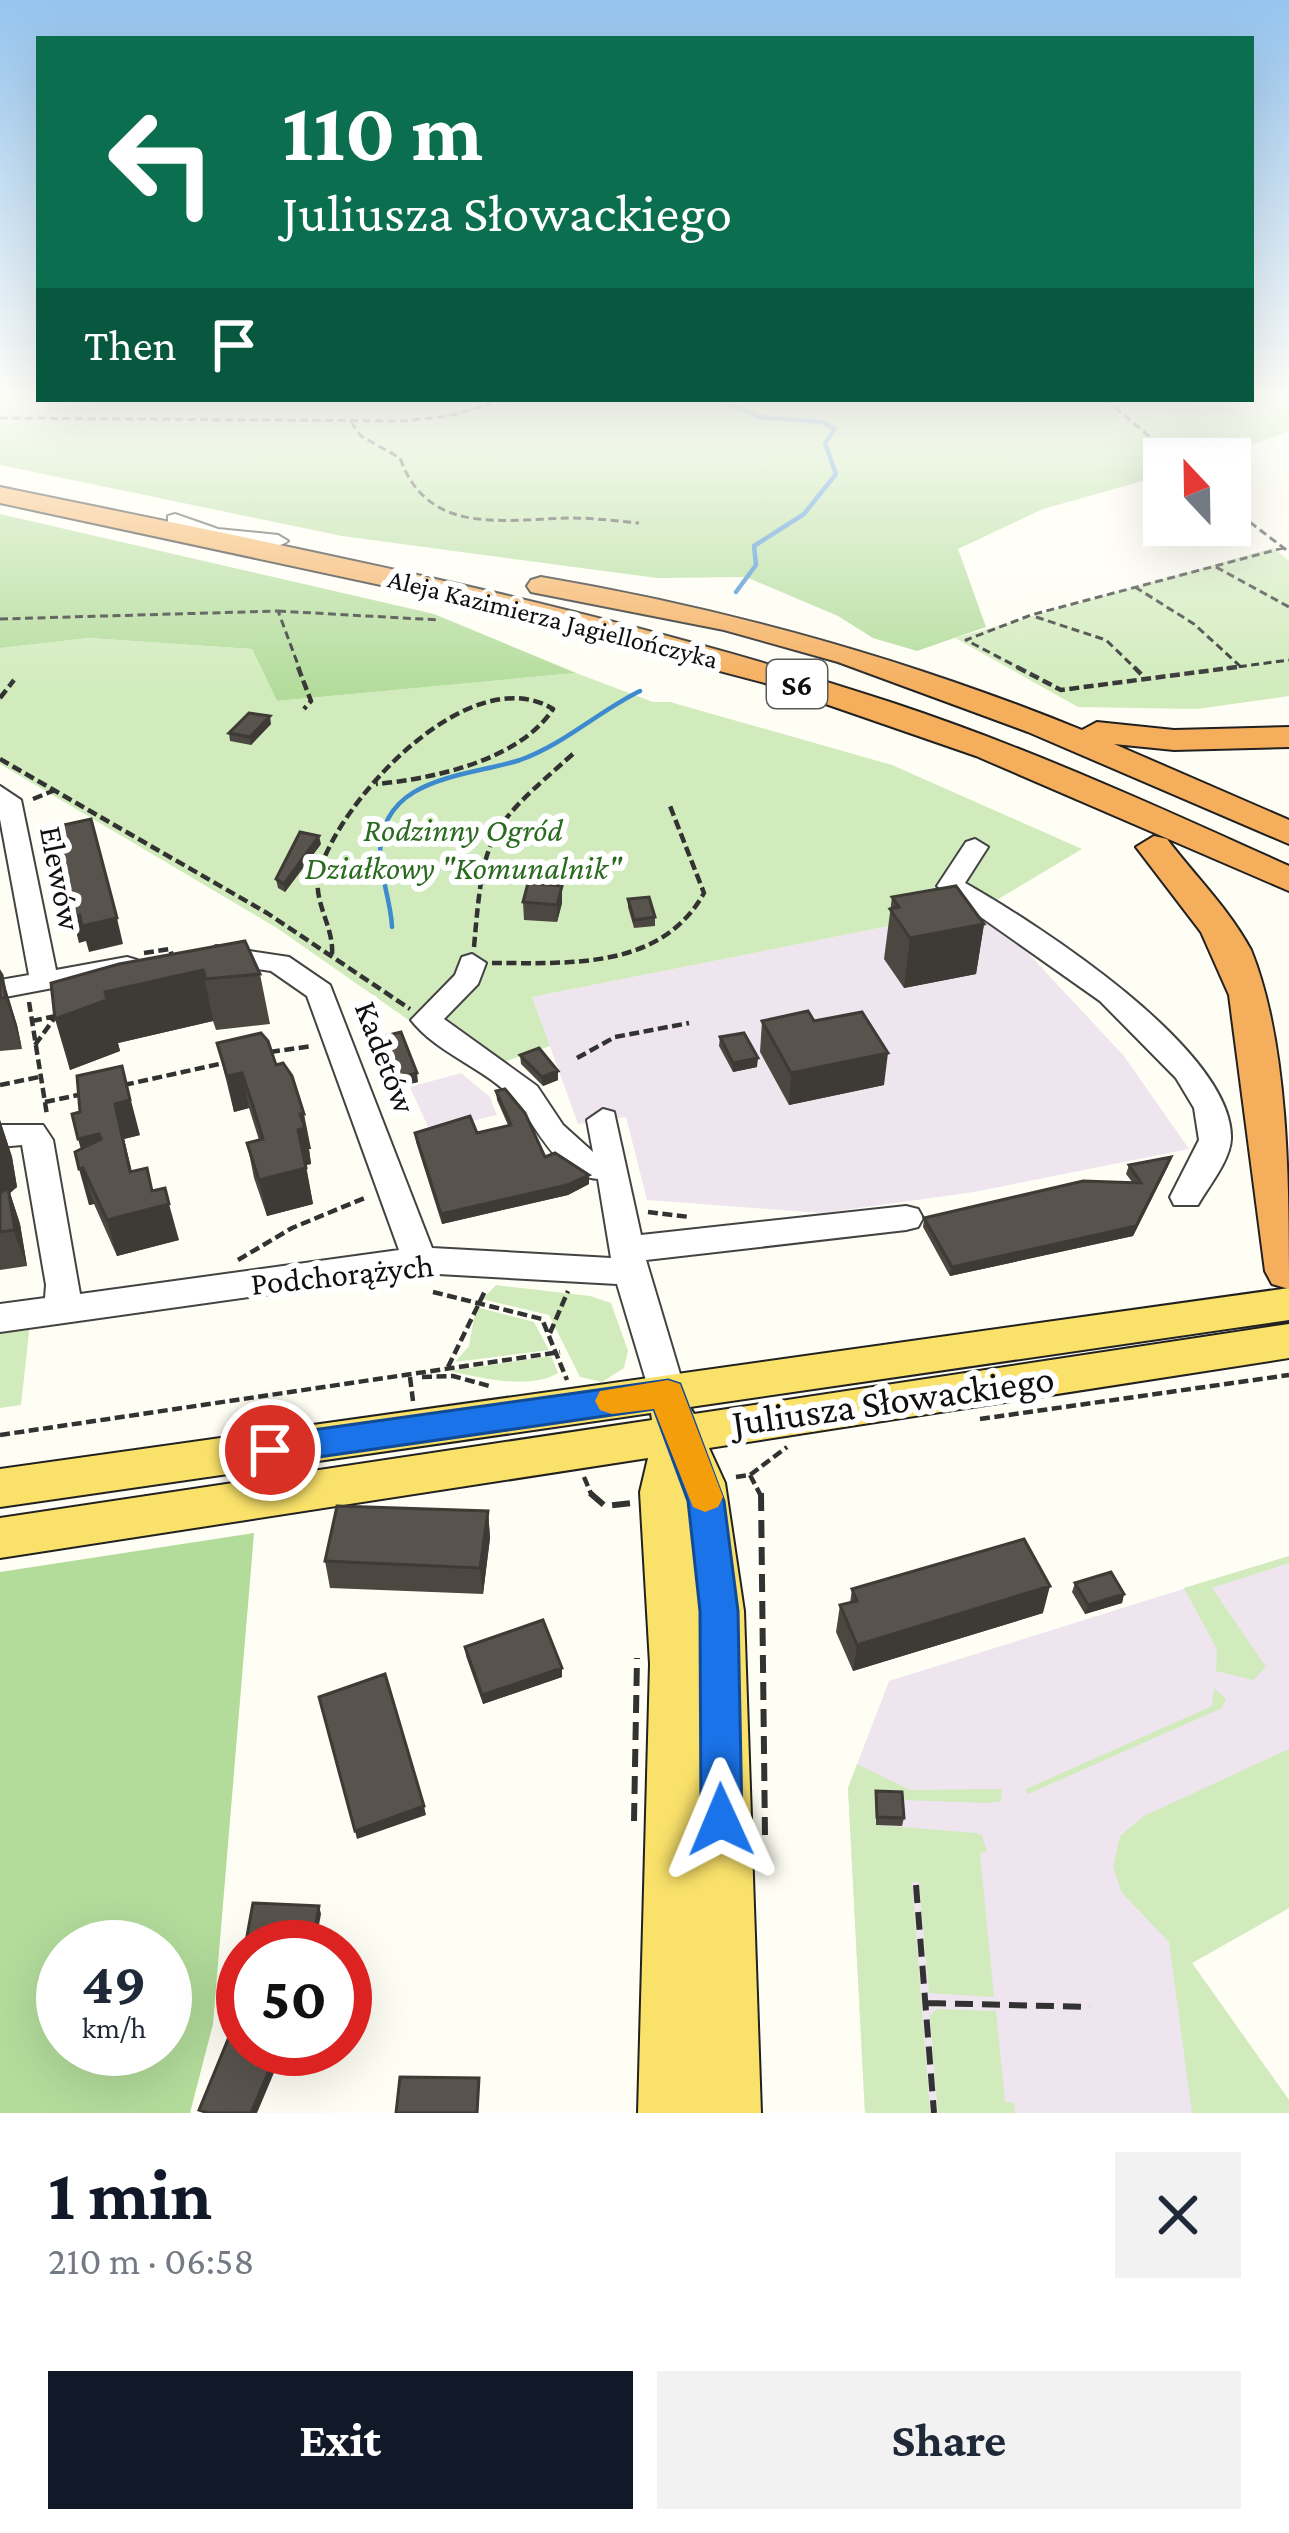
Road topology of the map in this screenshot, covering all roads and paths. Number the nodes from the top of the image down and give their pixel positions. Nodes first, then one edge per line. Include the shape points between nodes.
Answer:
1 (3, 496) edge
2 (51, 496) edge
3 (425, 496) edge
4 (639, 523) dead end
5 (1251, 523) edge
6 (167, 524) junction
7 (1283, 548) junction
8 (275, 549) junction
9 (1289, 553) edge
10 (402, 567) junction
11 (1216, 567) junction
12 (1135, 587) junction
13 (1289, 607) edge
14 (278, 611) junction
15 (1031, 615) junction
16 (0, 619) edge
17 (439, 620) dead end
18 (1289, 660) edge
19 (1240, 666) junction
20 (1143, 676) junction
21 (14, 680) dead end
22 (0, 698) edge
23 (980, 704) junction
24 (304, 709) dead end
25 (1289, 737) edge
26 (574, 754) dead end
27 (0, 759) edge
28 (376, 784) junction
29 (0, 793) edge
30 (670, 806) dead end
31 (1289, 832) edge
32 (975, 847) dead end
33 (1154, 847) junction
34 (1289, 859) edge
35 (1289, 880) edge
36 (1289, 907) edge
37 (332, 954) junction
38 (194, 957) edge
39 (155, 962) edge
40 (472, 963) junction
41 (44, 981) junction
42 (0, 989) edge
43 (73, 1012) edge
44 (56, 1016) junction
45 (426, 1020) junction
46 (32, 1022) dead end
47 (689, 1023) dead end
48 (35, 1045) dead end
49 (318, 1045) dead end
50 (265, 1054) edge
51 (243, 1058) edge
52 (577, 1058) dead end
53 (39, 1077) dead end
54 (0, 1085) edge
55 (112, 1088) edge
56 (90, 1092) edge
57 (45, 1102) dead end
58 (603, 1120) dead end
59 (0, 1136) edge
60 (613, 1167) junction
61 (372, 1193) dead end
62 (1186, 1197) dead end
63 (906, 1218) dead end
64 (238, 1260) dead end
65 (631, 1260) junction
66 (1289, 1271) edge
67 (426, 1276) junction
68 (495, 1280) dead end
69 (568, 1291) dead end
70 (474, 1300) junction
71 (1289, 1304) edge
72 (62, 1310) junction
73 (0, 1318) edge
74 (550, 1333) junction
75 (1289, 1341) edge
76 (560, 1352) junction
77 (448, 1367) junction
78 (1289, 1375) edge
79 (410, 1377) junction
80 (567, 1387) dead end
81 (502, 1390) dead end
82 (672, 1413) junction
83 (964, 1421) dead end
84 (0, 1435) edge
85 (793, 1444) dead end
86 (584, 1474) dead end
87 (705, 1483) junction
88 (0, 1488) edge
89 (0, 1538) edge
90 (765, 1849) dead end
91 (916, 1885) dead end
92 (926, 2003) junction
93 (1090, 2007) dead end
94 (669, 2113) edge
95 (730, 2113) edge
96 (934, 2113) edge

1 - 6 highway, Aleja Kazimierza Jagiellończyka / S6
2 - 6 highway, Aleja Kazimierza Jagiellończyka / S6
3 - 4 path via 449,513 499,522
5 - 7 path
6 - 8 highway, Aleja Kazimierza Jagiellończyka / S6
6 - 8 street
7 - 9 path
7 - 11 path
8 - 10 highway, Aleja Kazimierza Jagiellończyka / S6
8 - 33 highway via 296,564 589,638 961,769
8 - 35 highway, Aleja Kazimierza Jagiellończyka / S6 via 636,637 885,711
10 - 23 highway via 723,621
10 - 34 highway, Aleja Kazimierza Jagiellończyka / S6 via 673,632 857,687 1076,767
11 - 12 path
11 - 13 path
12 - 15 path
12 - 19 path
14 - 16 path
14 - 17 path
14 - 24 path via 310,701
15 - 20 path via 1106,640
15 - 20 path via 966,640 1061,690
18 - 19 path
19 - 20 path
21 - 22 path
23 - 25 highway via 1143,738
23 - 31 highway
26 - 40 path via 508,812 482,855
27 - 37 path
28 - 28 path via 402,752 455,712 530,700 553,710 536,731 499,751
28 - 37 path via 320,872
29 - 41 street, Elewów via 9,800
30 - 40 path via 704,893 678,928 604,958
32 - 62 street via 942,893 988,905 1131,1010 1182,1065 1213,1119 1215,1141
33 - 36 highway
33 - 66 highway via 1237,953
37 - 45 path
38 - 67 street, Kadetów via 264,958 320,991
39 - 41 street
40 - 45 street via 468,978
41 - 42 street
43 - 44 path
44 - 46 path
44 - 48 path
45 - 60 street via 526,1093 552,1133 591,1168
47 - 52 path via 615,1037
49 - 50 path
51 - 55 path
53 - 54 path
56 - 57 path
58 - 60 street
59 - 72 street via 32,1133 37,1140
60 - 65 street
61 - 64 path
63 - 65 street, Podchorążych
65 - 67 street, Podchorążych
65 - 82 street
67 - 70 path
67 - 72 street, Podchorążych
68 - 70 path
69 - 74 path
70 - 74 path via 542,1319
70 - 77 path via 464,1345
71 - 82 main road, Juliusza Słowackiego
72 - 73 street, Podchorążych
74 - 76 path
75 - 82 main road, Juliusza Słowackiego
76 - 77 path
76 - 80 path
77 - 79 path
78 - 83 path
79 - 81 path via 453,1376
79 - 84 path
82 - 87 main road
82 - 88 main road, Juliusza Słowackiego
82 - 89 main road, Juliusza Słowackiego
85 - 87 path
86 - 87 path via 586,1491 605,1506
87 - 90 path via 760,1489
87 - 94 main road via 675,1664
87 - 95 main road via 719,1611
91 - 92 path
92 - 93 path
92 - 96 path

